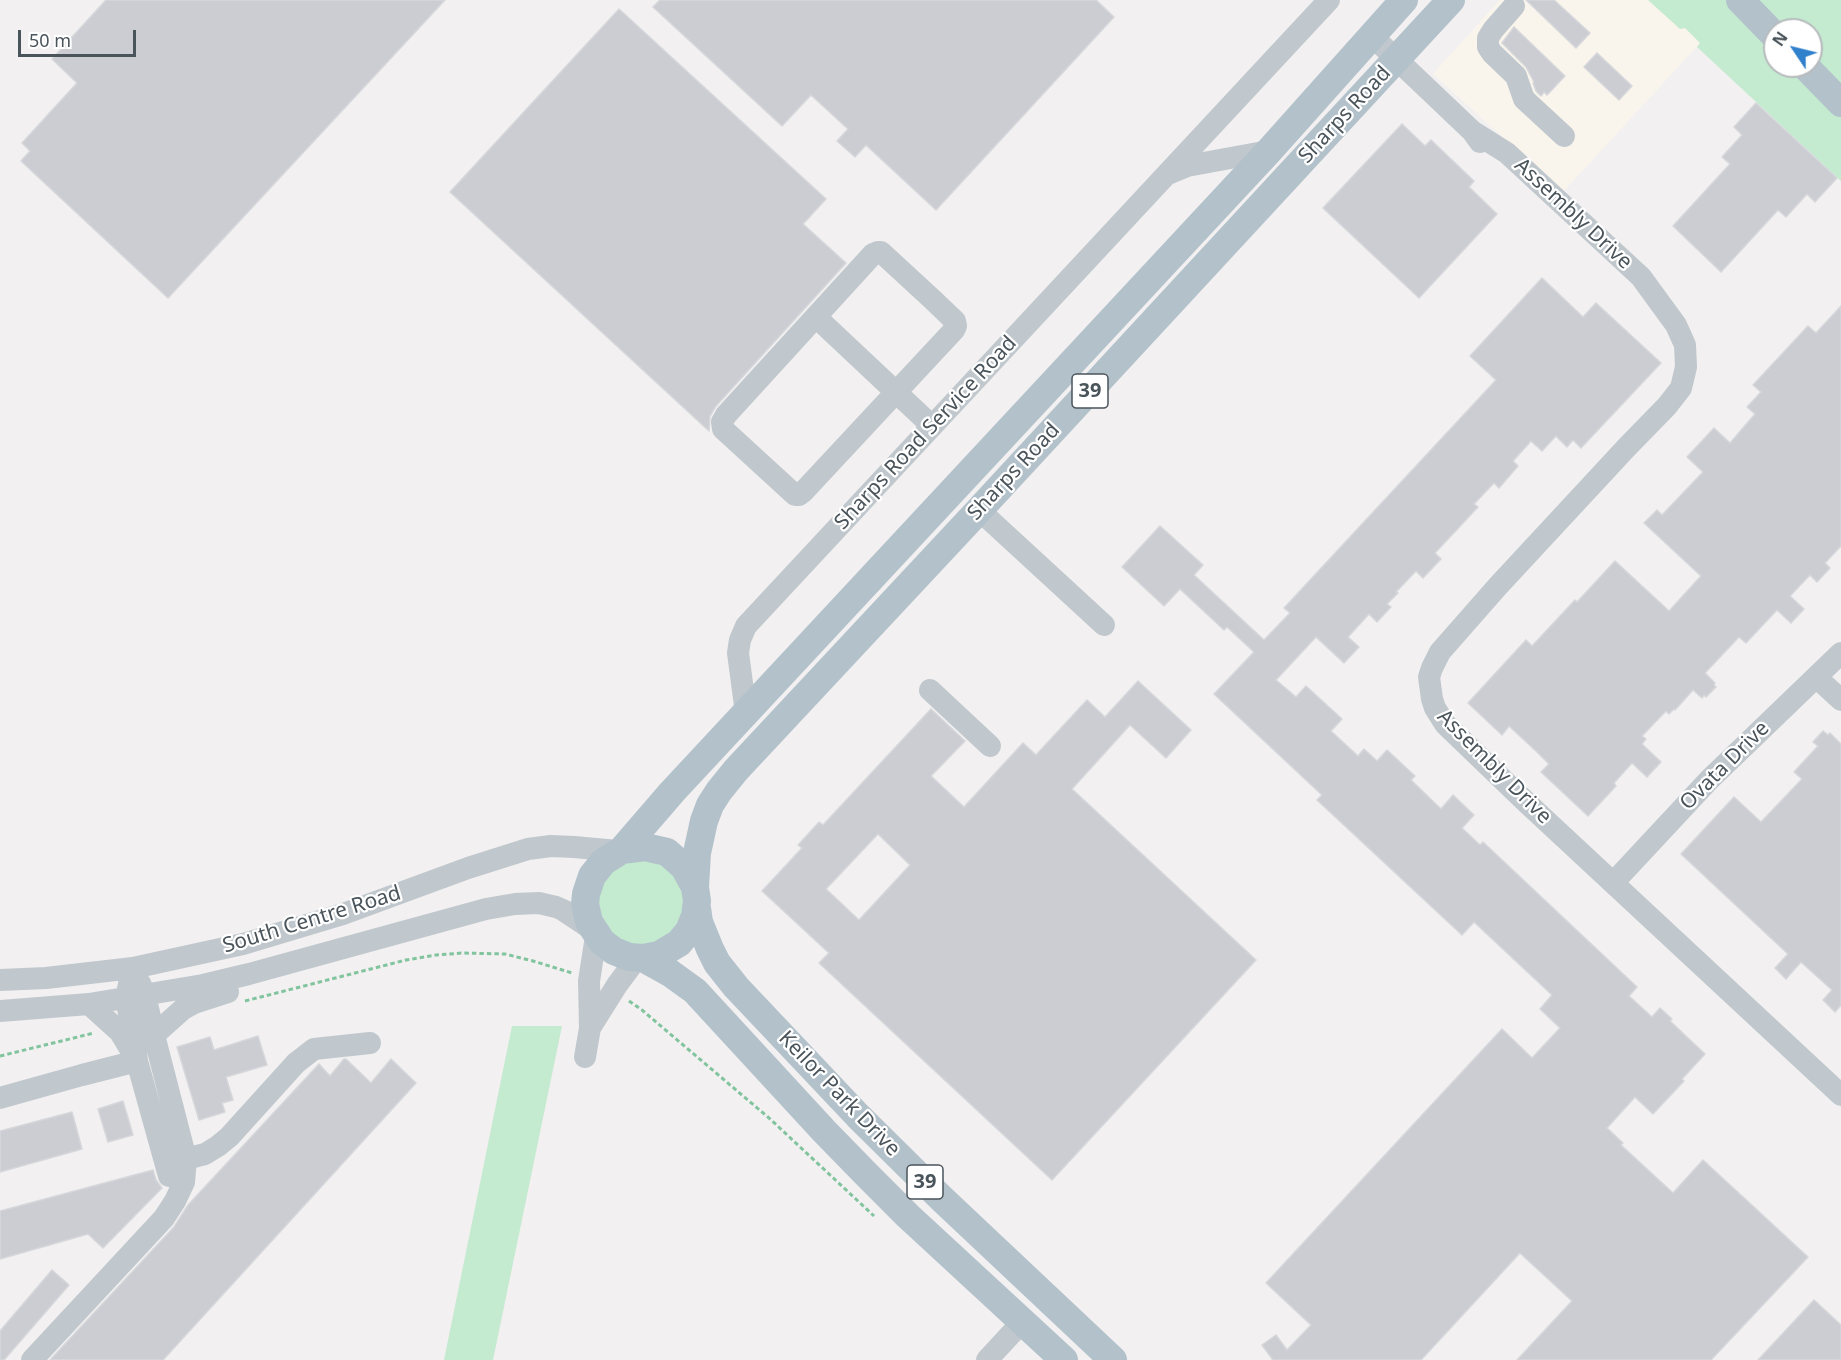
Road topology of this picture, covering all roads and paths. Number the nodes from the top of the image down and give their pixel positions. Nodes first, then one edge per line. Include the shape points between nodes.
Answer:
1 (1329, 0) edge
2 (1404, 0) edge
3 (1451, 0) edge
4 (1740, 0) edge
5 (1514, 6) dead end
6 (1763, 24) edge
7 (1372, 36) junction
8 (1396, 60) junction
9 (1817, 78) edge
10 (1841, 103) edge
11 (1568, 132) dead end
12 (1269, 152) junction
13 (1166, 174) junction
14 (816, 317) junction
15 (896, 393) junction
16 (932, 426) junction
17 (979, 510) junction
18 (1104, 625) dead end
19 (1841, 653) edge
20 (1816, 677) junction
21 (930, 690) dead end
22 (1841, 700) edge
23 (746, 713) junction
24 (990, 746) dead end
25 (620, 850) junction
26 (1613, 883) junction
27 (696, 897) junction
28 (595, 933) junction
29 (336, 950) junction
30 (640, 958) junction
31 (133, 968) junction
32 (0, 980) edge
33 (590, 981) junction
34 (612, 992) junction
35 (136, 996) junction
36 (237, 1003) dead end
37 (89, 1004) junction
38 (54, 1007) junction
39 (0, 1011) edge
40 (111, 1022) junction
41 (0, 1023) edge
42 (590, 1028) junction
43 (154, 1035) junction
44 (369, 1043) dead end
45 (0, 1056) edge
46 (585, 1057) dead end
47 (137, 1061) junction
48 (1841, 1095) edge
49 (0, 1098) edge
50 (176, 1161) junction
51 (879, 1220) dead end
52 (1023, 1321) junction
53 (32, 1360) edge
54 (987, 1360) edge
55 (1064, 1360) edge
56 (1113, 1360) edge

1 - 13 street, Sharps Road Service Road
2 - 7 main road, Sharps Road / 39
3 - 8 main road, Sharps Road / 39
4 - 6 main road
5 - 11 street via 1493,30 1488,47 1516,76 1524,99
7 - 8 street, Assembly Drive
7 - 12 main road, Sharps Road / 39
8 - 17 main road, Sharps Road / 39
8 - 26 street, Assembly Drive via 1472,131 1507,153 1641,277 1676,325 1686,351 1684,378 1675,397 1497,586 1440,652 1430,677 1434,708 1445,724
9 - 10 main road
12 - 13 street, Sharps Road Service Road via 1187,166
12 - 23 main road, Sharps Road / 39
13 - 16 street, Sharps Road Service Road
14 - 15 street
14 - 15 street via 878,252 940,306 955,321 954,330
14 - 15 street via 726,415 723,429 799,495
15 - 16 street
16 - 23 street, Sharps Road Service Road via 746,626 738,653
17 - 18 street
17 - 27 main road, Sharps Road / 39 via 719,791 704,821 697,854
19 - 20 street, Ovata Drive
20 - 22 street
20 - 26 street, Ovata Drive via 1709,780
21 - 24 street
23 - 25 main road, Sharps Road / 39
25 - 27 main road, 39 via 645,847 667,852 684,867
25 - 28 main road, 39 via 603,862 588,885 585,903
25 - 31 street, South Centre Road via 551,846 528,849 294,930
26 - 48 street, Assembly Drive
27 - 30 main road, 39 via 689,931 679,943 659,955
27 - 56 main road, Keilor Park Drive / 39 via 701,928 710,949 736,987 883,1141
28 - 29 street, South Centre Road via 556,907 515,904
28 - 30 main road, 39 via 614,951
28 - 33 street
29 - 35 street, South Centre Road via 249,974
29 - 43 street via 194,1003
30 - 34 street
30 - 52 main road, Keilor Park Drive / 39 via 695,991 866,1174
31 - 32 street, South Centre Road
31 - 35 street
33 - 36 path via 505,954 454,953 406,960
33 - 42 street
34 - 42 street
34 - 51 path via 642,1010
35 - 37 street, South Centre Road
35 - 43 street
35 - 47 street
37 - 38 street, South Centre Road
37 - 40 street
38 - 39 street, South Centre Road
38 - 41 street
40 - 45 path via 93,1034
40 - 47 street
42 - 46 street
43 - 50 street
44 - 50 street via 314,1049 296,1063 229,1137 205,1154
47 - 49 street
47 - 50 street
50 - 53 street via 184,1182 164,1218
52 - 54 street
52 - 55 main road, Keilor Park Drive / 39

